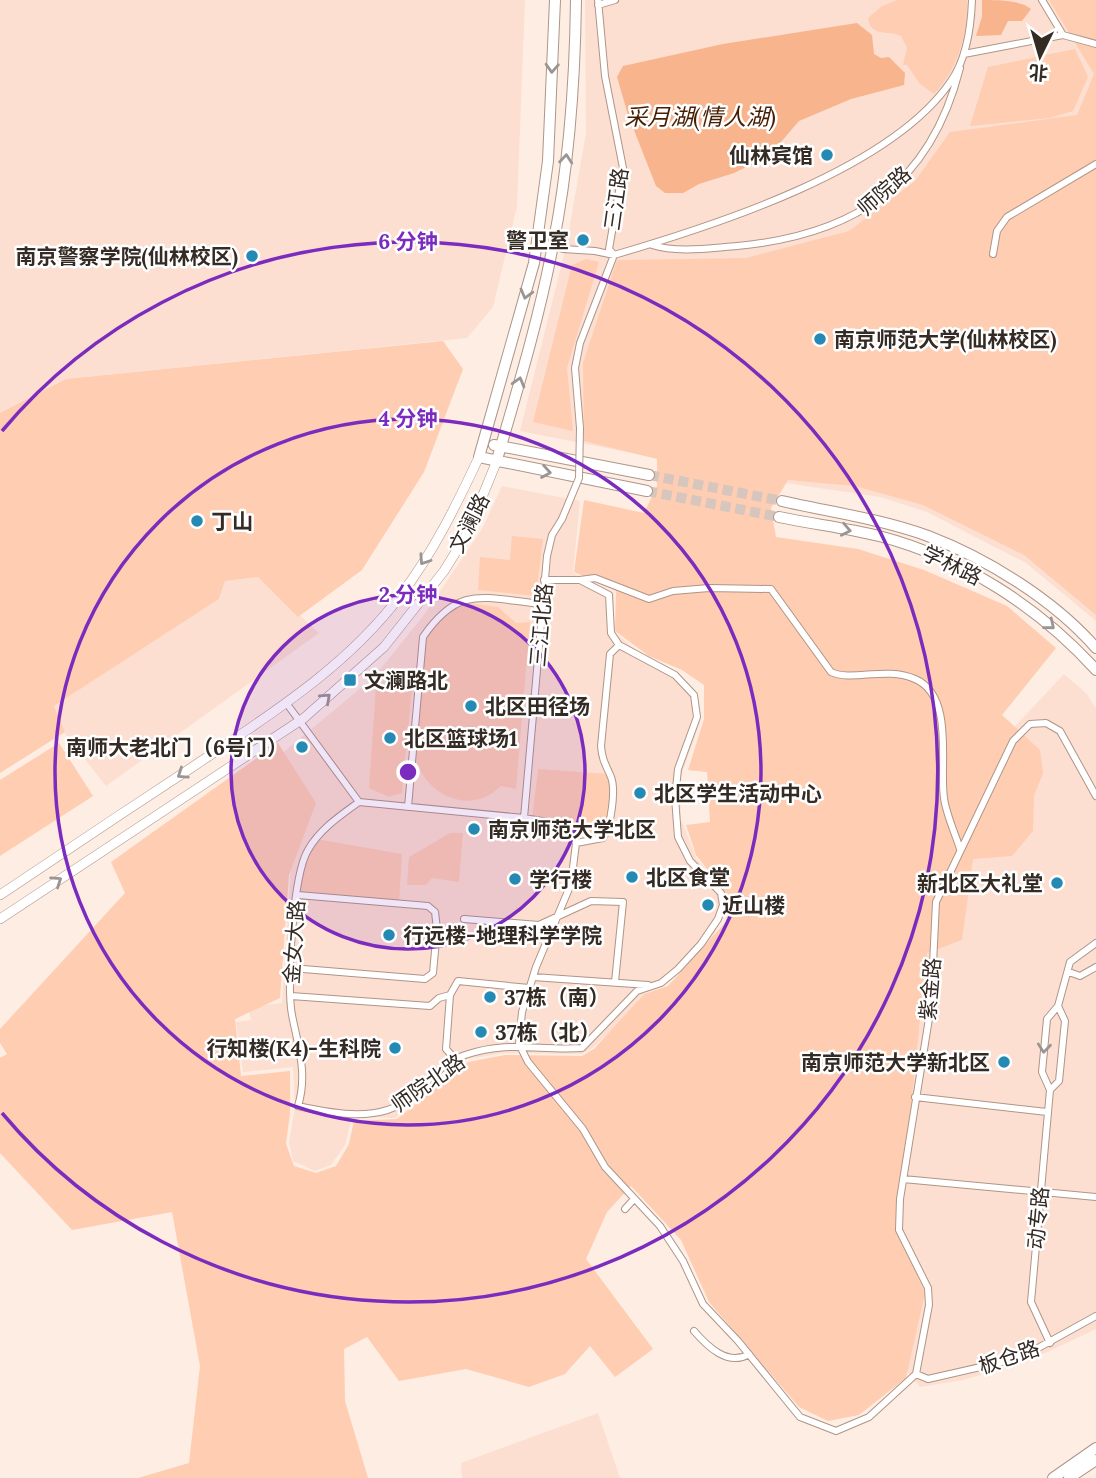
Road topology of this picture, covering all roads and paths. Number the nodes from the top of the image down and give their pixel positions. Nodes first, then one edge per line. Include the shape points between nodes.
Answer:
1 (555, 0) edge
2 (576, 0) edge
3 (615, 0) edge
4 (972, 0) edge
5 (1042, 0) edge
6 (598, 2) edge
7 (1063, 35) junction
8 (1096, 44) edge
9 (964, 52) junction
10 (1096, 164) edge
11 (537, 241) junction
12 (553, 245) junction
13 (650, 245) junction
14 (993, 254) dead end
15 (614, 255) junction
16 (485, 443) junction
17 (501, 447) junction
18 (479, 457) junction
19 (580, 462) junction
20 (496, 463) junction
21 (649, 475) tunnel mouth
22 (579, 478) junction
23 (647, 491) tunnel mouth
24 (782, 501) tunnel mouth
25 (779, 517) tunnel mouth
26 (544, 580) junction
27 (580, 580) junction
28 (542, 604) junction
29 (619, 645) junction
30 (1096, 648) edge
31 (1096, 670) edge
32 (287, 704) junction
33 (299, 721) junction
34 (1096, 796) edge
35 (359, 802) junction
36 (408, 807) junction
37 (524, 818) junction
38 (609, 829) junction
39 (629, 831) dead end
40 (576, 843) junction
41 (960, 849) junction
42 (0, 895) edge
43 (298, 895) junction
44 (0, 919) edge
45 (464, 919) dead end
46 (558, 919) junction
47 (1096, 943) edge
48 (1096, 967) edge
49 (291, 968) junction
50 (1069, 972) junction
51 (533, 977) junction
52 (615, 982) junction
53 (654, 985) junction
54 (529, 988) junction
55 (450, 995) junction
56 (291, 996) junction
57 (1058, 1006) junction
58 (519, 1044) junction
59 (456, 1060) junction
60 (1050, 1090) junction
61 (915, 1097) junction
62 (298, 1106) joint
63 (1047, 1112) junction
64 (903, 1179) junction
65 (1040, 1192) junction
66 (1096, 1196) edge
67 (634, 1199) junction
68 (625, 1209) dead end
69 (1096, 1315) edge
70 (694, 1331) dead end
71 (1049, 1343) junction
72 (749, 1354) junction
73 (916, 1374) junction
74 (1096, 1441) edge
75 (1096, 1448) edge
76 (1096, 1460) edge
77 (1096, 1469) edge
78 (1067, 1474) edge
79 (1053, 1478) edge
80 (1081, 1478) edge

1 -> 11 main road, 文澜路 via 548,161
12 -> 2 main road, 文澜路 via 566,164
3 - 6 street, 三江路
4 - 9 street, 师院路
5 - 7 street
6 - 15 street, 三江路 via 605,76 623,168 608,250
7 - 8 street
7 - 9 street
9 - 13 street, 师院路 via 951,81 925,109 848,166 798,191
9 - 13 street, 师院路 via 941,123 912,170 853,218 773,243 717,248
10 - 14 street via 1007,217 997,232
11 - 12 street, 师院路
11 -> 16 main road, 文澜路
12 - 15 street, 师院路
17 -> 12 main road, 文澜路
13 - 15 street, 师院路
15 - 19 street, 三江路, bridge via 575,368
16 - 17 main road
16 - 18 main road, 文澜路
17 - 19 main road
17 - 20 main road, 文澜路
18 - 20 main road
18 -> 32 main road, 文澜路 via 449,521 399,597 369,631
19 - 21 main road
19 - 22 street, 三江路, bridge
20 -> 22 main road
33 -> 20 main road, 文澜路 via 384,647 415,609 467,534
22 - 23 main road
22 - 26 street, 三江北路, bridge via 552,535
24 - 30 main road, 学林路 via 928,536 1021,586
25 -> 31 main road, 学林路 via 879,536 966,570 1053,627
26 - 27 street
26 - 28 street, 三江北路
27 - 29 street via 609,595 611,633
27 - 41 street via 595,578 649,599 673,591 709,588 771,589 831,672 840,676 895,672 918,680 933,696 943,729 944,798
28 - 36 street via 468,598 452,604 423,637
28 - 37 street, 三江北路
29 - 38 street via 610,654 601,746 611,778
29 - 53 street, 师院北路 via 675,675 694,695 697,717 678,769 678,837 690,861 721,893 723,905 701,944 678,969
32 - 33 street
32 -> 42 main road, 文澜路
33 - 35 street
44 -> 33 main road, 文澜路
34 - 41 street, 紫金路 via 1060,731 1046,723 1030,724 1013,741
35 - 36 street
35 - 43 street, 金女大路 via 334,820 307,851
36 - 37 street
37 - 40 street via 555,823 568,830
38 - 39 street
38 - 40 street via 603,838
40 - 46 street via 571,884
41 - 61 street, 紫金路 via 936,902 931,1006
43 - 49 street, 金女大路
43 - 49 street via 428,906 435,912 437,937 433,973 425,979
45 - 46 street via 539,925
46 - 51 street
46 - 52 street via 592,901 623,902
47 - 50 street via 1070,962
48 - 50 street via 1080,976
49 - 56 street, 金女大路
50 - 57 street
51 - 52 street
51 - 54 street
52 - 53 street
53 - 58 street, 师院北路 via 637,991 582,1048
54 - 55 street via 458,981
54 - 58 street
55 - 56 street via 430,1006
55 - 59 street via 446,1049
56 - 62 street, 金女大路 via 302,1059
57 - 60 street via 1065,1021 1059,1081
57 -> 60 street via 1047,1019 1042,1079
58 - 59 street, 师院北路 via 489,1048
58 - 67 street via 528,1062 583,1129 605,1167
59 - 62 street, 师院北路 via 387,1112
60 - 63 street, 动专路
61 - 63 street
61 - 64 street, 紫金路
63 - 65 street, 动专路
64 - 65 street
64 - 73 street, 紫金路 via 899,1230 928,1288
65 - 66 street
65 - 71 street, 动专路 via 1031,1302
67 - 68 street
67 - 72 street via 660,1226 703,1304
69 - 71 street, 板仓路
70 - 72 street via 706,1345 729,1358
71 - 73 street, 板仓路 via 1020,1358 959,1373 928,1379
72 - 73 street via 800,1416 836,1431 869,1418
74 - 78 main road
75 - 78 main road
76 - 78 main road
77 - 80 main road
78 - 79 main road

